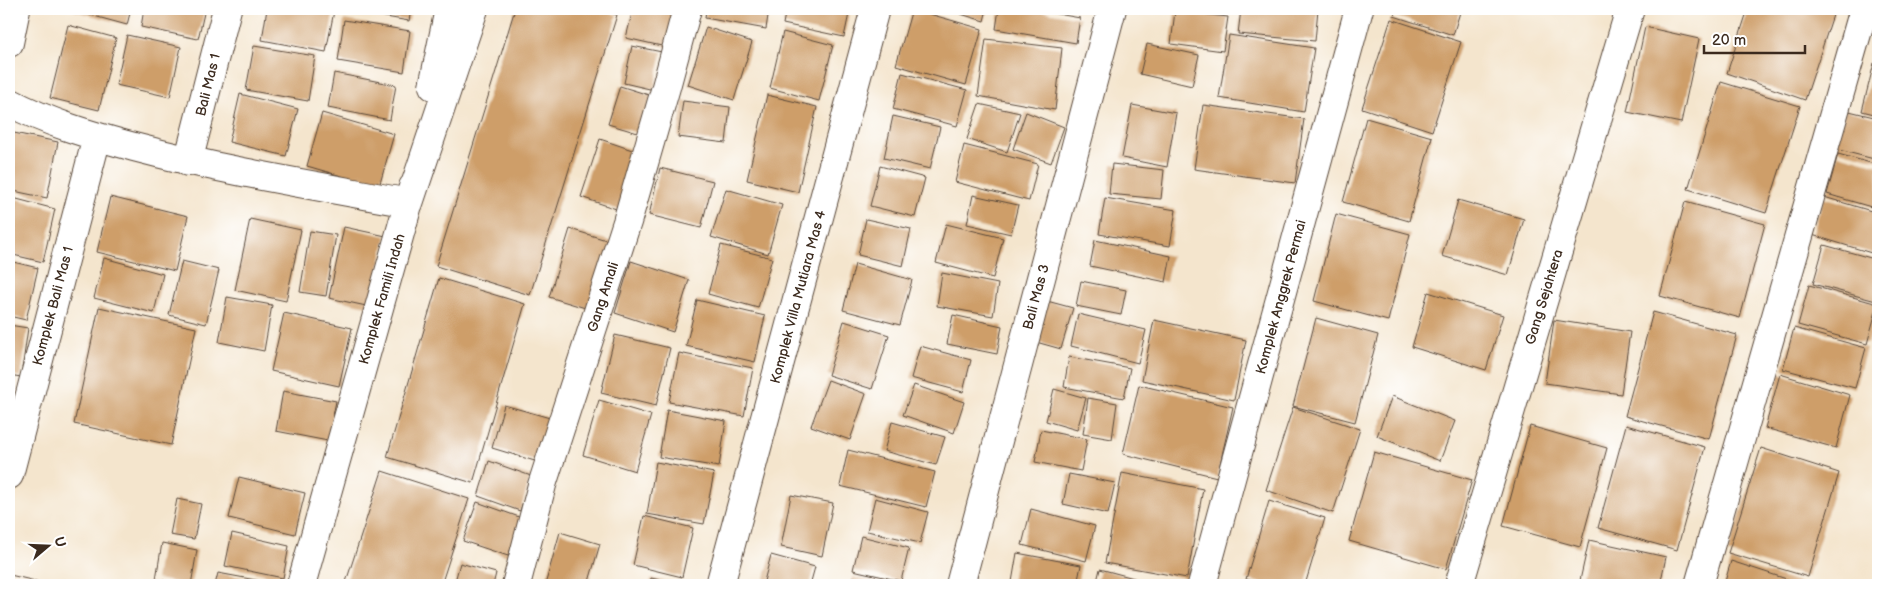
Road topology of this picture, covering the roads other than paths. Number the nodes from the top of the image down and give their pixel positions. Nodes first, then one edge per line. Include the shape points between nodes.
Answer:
1 (16, 9) edge
2 (227, 9) edge
3 (449, 9) edge
4 (474, 9) edge
5 (687, 9) edge
6 (875, 9) edge
7 (1112, 9) edge
8 (1359, 9) edge
9 (1630, 9) edge
10 (1864, 9) edge
11 (9, 43) edge
12 (9, 102) edge
13 (97, 136) junction
14 (188, 162) junction
15 (409, 203) junction
16 (9, 475) edge
17 (301, 585) edge
18 (516, 585) edge
19 (720, 585) edge
20 (960, 585) edge
21 (1202, 585) edge
22 (1459, 585) edge
23 (1699, 585) edge

1 - 11 street
2 - 14 street, Bali Mas 1
3 - 15 street, Komplek Famili Indah
4 - 15 street
5 - 18 street, Gang Amali via 627,222 542,485
6 - 19 street, Komplek Villa Mutiara Mas 4
7 - 20 street, Bali Mas 3
8 - 21 street, Komplek Anggrek Permai
9 - 22 street, Gang Sejahtera
10 - 23 street
12 - 13 street via 36,116
13 - 14 street
13 - 16 street, Komplek Bali Mas 1
14 - 15 street
15 - 17 street, Komplek Famili Indah

